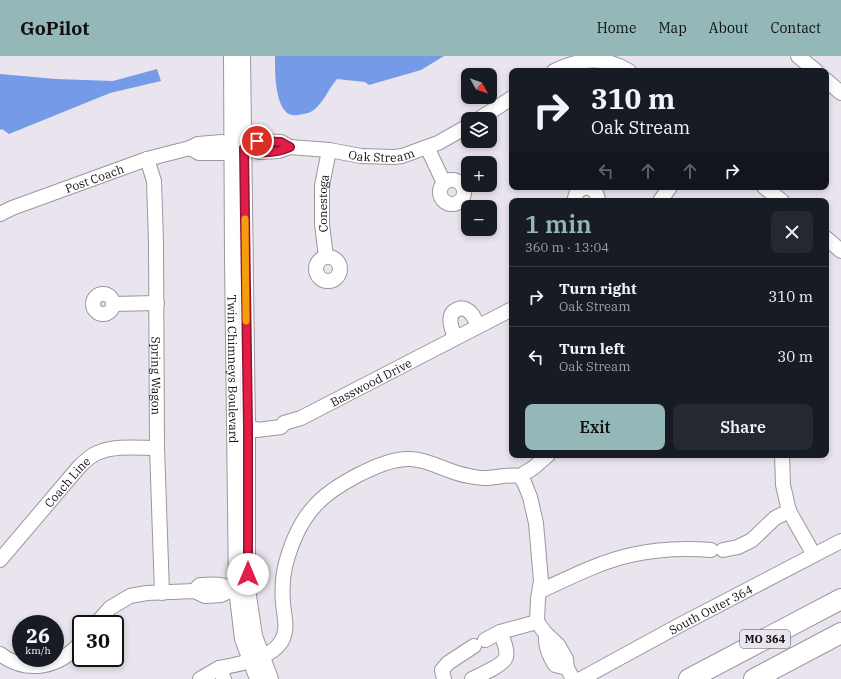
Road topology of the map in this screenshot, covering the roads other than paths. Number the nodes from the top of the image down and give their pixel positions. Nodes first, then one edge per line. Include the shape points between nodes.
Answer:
1 (231, 56) edge
2 (244, 56) edge
3 (798, 56) edge
4 (596, 57) edge
5 (572, 59) edge
6 (558, 68) edge
7 (624, 68) edge
8 (812, 68) edge
9 (829, 83) edge
10 (841, 93) edge
11 (509, 100) edge
12 (490, 112) edge
13 (461, 130) edge
14 (427, 147) junction
15 (238, 148) junction
16 (329, 150) junction
17 (147, 159) junction
18 (444, 183) dead end
19 (580, 190) edge
20 (768, 190) edge
21 (575, 198) edge
22 (778, 198) edge
23 (0, 214) edge
24 (829, 241) edge
25 (841, 251) edge
26 (326, 257) dead end
27 (157, 303) junction
28 (113, 304) dead end
29 (509, 310) edge
30 (478, 326) junction
31 (455, 338) junction
32 (244, 428) junction
33 (157, 448) junction
34 (545, 458) edge
35 (782, 458) edge
36 (520, 476) junction
37 (789, 511) junction
38 (841, 541) edge
39 (814, 555) junction
40 (0, 560) edge
41 (239, 589) junction
42 (540, 591) junction
43 (162, 593) junction
44 (841, 599) edge
45 (104, 615) edge
46 (537, 622) junction
47 (500, 632) junction
48 (841, 633) edge
49 (72, 653) edge
50 (0, 654) edge
51 (257, 659) junction
52 (221, 673) edge
53 (570, 674) edge
54 (200, 679) edge
55 (257, 679) edge
56 (271, 679) edge
57 (444, 679) edge
58 (472, 679) edge
59 (581, 679) edge
60 (689, 679) edge
61 (754, 679) edge

1 - 15 street, Twin Chimneys Boulevard
2 - 15 street, Twin Chimneys Boulevard
3 - 8 street
4 - 5 street
4 - 7 street
5 - 6 street
9 - 10 street
11 - 12 street
13 - 14 street, Oak Stream
14 - 16 street, Oak Stream via 402,156 361,156
14 - 18 street
15 - 16 street, Oak Stream via 257,141
15 - 17 street, Post Coach via 224,153 199,153 190,148
15 - 32 street, Twin Chimneys Boulevard
16 - 26 street, Conestoga via 322,186 322,224
17 - 23 street, Post Coach
17 - 27 street, Spring Wagon via 154,181
19 - 21 street
20 - 22 street
24 - 25 street
27 - 28 street
27 - 33 street, Spring Wagon
29 - 30 street, Basswood Drive
30 - 31 street, Basswood Drive
30 - 31 street via 467,309 455,310 450,320
31 - 32 street, Basswood Drive via 301,418 284,423 281,427 257,430
32 - 41 street, Twin Chimneys Boulevard
33 - 40 street, Coach Line via 109,449 89,457
33 - 43 street, Spring Wagon
34 - 36 street
35 - 37 street via 783,485
36 - 42 street via 530,497 536,523
36 - 51 street via 467,476 425,461 399,459 386,462 334,489 313,507 288,553 282,581 286,627 284,636 276,648
37 - 39 street
37 - 42 street via 775,518 752,540 738,547 717,550 681,548 631,555 600,565
38 - 39 street, South Outer 364
39 - 59 street, South Outer 364
41 - 43 street via 221,584 200,585 194,591
41 - 51 street, Twin Chimneys Boulevard via 242,639
42 - 46 street
43 - 45 street via 130,596 110,608
44 - 60 highway, MO 364
46 - 47 street
46 - 53 street via 546,634 550,657 556,665
47 - 57 street via 448,663 442,670
47 - 58 street via 507,652 506,658 502,664
48 - 61 highway, MO 364
49 - 50 street via 51,664 28,667
51 - 52 street
51 - 55 street, Twin Chimneys Boulevard
51 - 56 street, Twin Chimneys Boulevard
52 - 54 street

